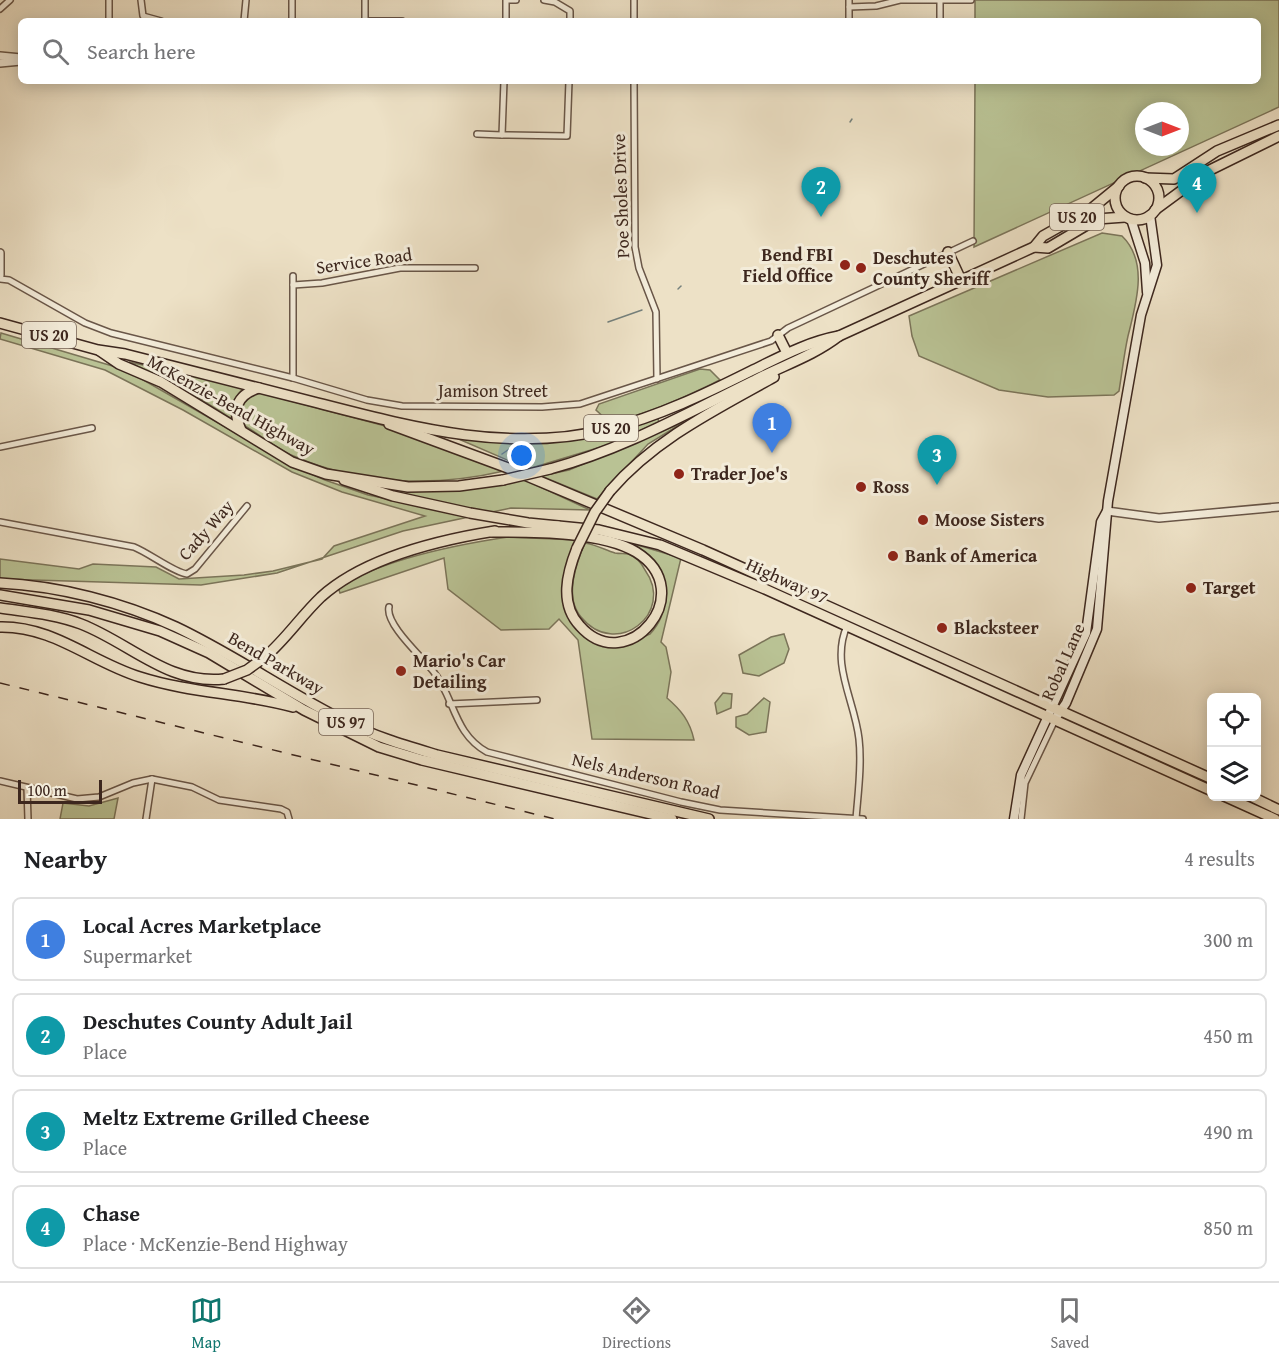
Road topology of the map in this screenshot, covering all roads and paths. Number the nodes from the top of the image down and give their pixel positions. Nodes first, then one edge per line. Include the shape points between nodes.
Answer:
1 (10, 0) edge
2 (109, 0) edge
3 (141, 0) edge
4 (246, 0) edge
5 (292, 0) edge
6 (365, 0) edge
7 (516, 0) edge
8 (544, 0) edge
9 (634, 0) edge
10 (849, 0) edge
11 (940, 0) edge
12 (971, 0) edge
13 (849, 7) junction
14 (0, 9) edge
15 (109, 18) edge
16 (150, 18) edge
17 (244, 18) edge
18 (292, 18) edge
19 (365, 18) edge
20 (506, 18) edge
21 (570, 18) edge
22 (634, 18) edge
23 (849, 18) edge
24 (940, 18) edge
25 (0, 56) edge
26 (18, 59) edge
27 (18, 60) edge
28 (0, 63) edge
29 (504, 84) edge
30 (569, 84) edge
31 (634, 84) edge
32 (1279, 125) edge
33 (477, 134) dead end
34 (502, 135) junction
35 (1279, 136) edge
36 (1145, 178) junction
37 (1119, 186) junction
38 (1153, 213) junction
39 (1128, 218) junction
40 (973, 241) dead end
41 (1034, 246) junction
42 (948, 252) junction
43 (0, 253) edge
44 (475, 268) dead end
45 (293, 276) dead end
46 (0, 277) edge
47 (961, 280) junction
48 (293, 285) junction
49 (1147, 293) junction
50 (0, 323) edge
51 (778, 335) junction
52 (839, 336) junction
53 (98, 350) junction
54 (820, 351) junction
55 (788, 353) junction
56 (293, 378) junction
57 (657, 379) junction
58 (259, 388) junction
59 (367, 416) junction
60 (92, 428) dead end
61 (241, 430) junction
62 (0, 447) edge
63 (326, 474) junction
64 (247, 506) dead end
65 (1279, 507) edge
66 (1107, 511) junction
67 (0, 522) edge
68 (558, 526) junction
69 (492, 532) junction
70 (0, 583) edge
71 (0, 595) edge
72 (388, 607) dead end
73 (0, 608) edge
74 (850, 622) junction
75 (0, 627) edge
76 (537, 700) dead end
77 (450, 704) junction
78 (1057, 709) junction
79 (304, 710) junction
80 (1050, 720) junction
81 (1207, 777) edge
82 (152, 779) junction
83 (0, 782) edge
84 (27, 788) junction
85 (1207, 789) edge
86 (1233, 801) edge
87 (1260, 801) edge
88 (1279, 810) edge
89 (1257, 815) edge
90 (28, 819) edge
91 (146, 819) edge
92 (289, 819) edge
93 (672, 819) edge
94 (709, 819) edge
95 (856, 819) edge
96 (863, 819) edge
97 (1014, 819) edge
98 (1021, 819) edge
99 (1275, 819) edge

1 - 14 street
2 - 15 street
3 - 16 street via 143,16
4 - 17 street
5 - 18 street
6 - 19 street
7 - 20 street via 506,0
8 - 21 street via 570,11
9 - 22 street
10 - 13 street
11 - 12 street
11 - 13 street
11 - 24 street
13 - 23 street
25 - 26 street
27 - 28 street
29 - 34 street
30 - 34 street via 567,136
31 - 57 street, Poe Sholes Drive via 635,247 656,312
32 - 36 main road via 1217,151 1174,179
33 - 34 street
35 - 38 main road via 1208,171
36 - 37 main road via 1131,177
36 - 38 main road via 1152,182 1159,196
37 - 39 main road via 1116,206
37 - 41 main road, McKenzie-Bend Highway / US 20
38 - 39 main road via 1144,219
38 - 49 main road, Robal Lane via 1157,266
39 - 41 main road, McKenzie-Bend Highway / US 20 via 1097,219 1048,248
39 - 49 main road, Robal Lane via 1145,263
40 - 42 street, Jamison Street
41 - 47 main road, McKenzie-Bend Highway / US 20
42 - 47 main road
42 - 51 street, Jamison Street
43 - 46 street
44 - 48 street, Service Road via 400,268
45 - 48 street
46 - 56 street, Jamison Street via 111,333
47 - 52 main road, McKenzie-Bend Highway / US 20
48 - 56 street
49 - 66 main road, Robal Lane
50 - 53 main road, US 20
51 - 55 main road
51 - 57 street, Jamison Street via 771,341
52 - 54 main road, McKenzie-Bend Highway / US 20
52 - 55 main road, McKenzie-Bend Highway / US 20 via 816,340
53 - 58 main road, McKenzie-Bend Highway / US 20
53 - 61 main road, McKenzie-Bend Highway / US 20
54 - 63 main road, McKenzie-Bend Highway / US 20, bridge via 755,379 651,433 550,469 459,486 408,487
54 - 69 main road, bridge via 674,435 639,460 595,512 577,548 567,588 570,610 580,626 595,638 610,642 646,630 658,614 660,586 649,562 635,552 617,544 574,535
55 - 59 main road, McKenzie-Bend Highway / US 20 via 675,406 619,426 574,436 473,437
56 - 57 street, Jamison Street via 389,405 542,407 580,404
58 - 59 main road, McKenzie-Bend Highway / US 20
58 - 61 main road via 243,395 238,402 235,412
59 - 74 main road, Highway 97 via 508,468 703,550
60 - 62 street
61 - 63 main road, McKenzie-Bend Highway / US 20 via 292,462
63 - 68 main road, Highway 97 via 393,496
64 - 67 street, Cady Way via 187,574 134,547
65 - 66 street via 1160,518
66 - 78 main road, Robal Lane via 1097,629
68 - 69 main road
68 - 74 main road, Highway 97 via 613,532 660,545
69 - 73 main road, bridge via 402,555 349,576 321,597 265,657 247,670 224,678 186,678 80,623
70 - 94 main road, Bend Parkway / US 97 via 84,596 173,626 342,720 399,743
71 - 79 main road, Bend Parkway / US 97 via 100,612 160,630 209,653
72 - 77 street, Nels Anderson Road via 389,619 435,674
74 - 78 main road, Highway 97
74 - 80 main road, Highway 97
74 - 95 street via 840,657 859,736
75 - 79 main road via 47,633 160,683 252,697
76 - 77 street
77 - 95 street, Nels Anderson Road via 466,736 476,746 498,756 720,810
78 - 80 main road, Robal Lane
78 - 81 main road, Highway 97
79 - 93 main road, Bend Parkway / US 97 via 379,747 422,760
80 - 85 main road, Highway 97
80 - 97 main road, Robal Lane via 1020,781
80 - 98 street, Robal Lane via 1025,783
82 - 84 street via 89,799
82 - 91 street
82 - 92 street via 192,788 219,800 249,802 287,812
83 - 84 street
84 - 90 street
86 - 89 main road
87 - 88 main road
89 - 99 main road
95 - 96 street, Nels Anderson Road

